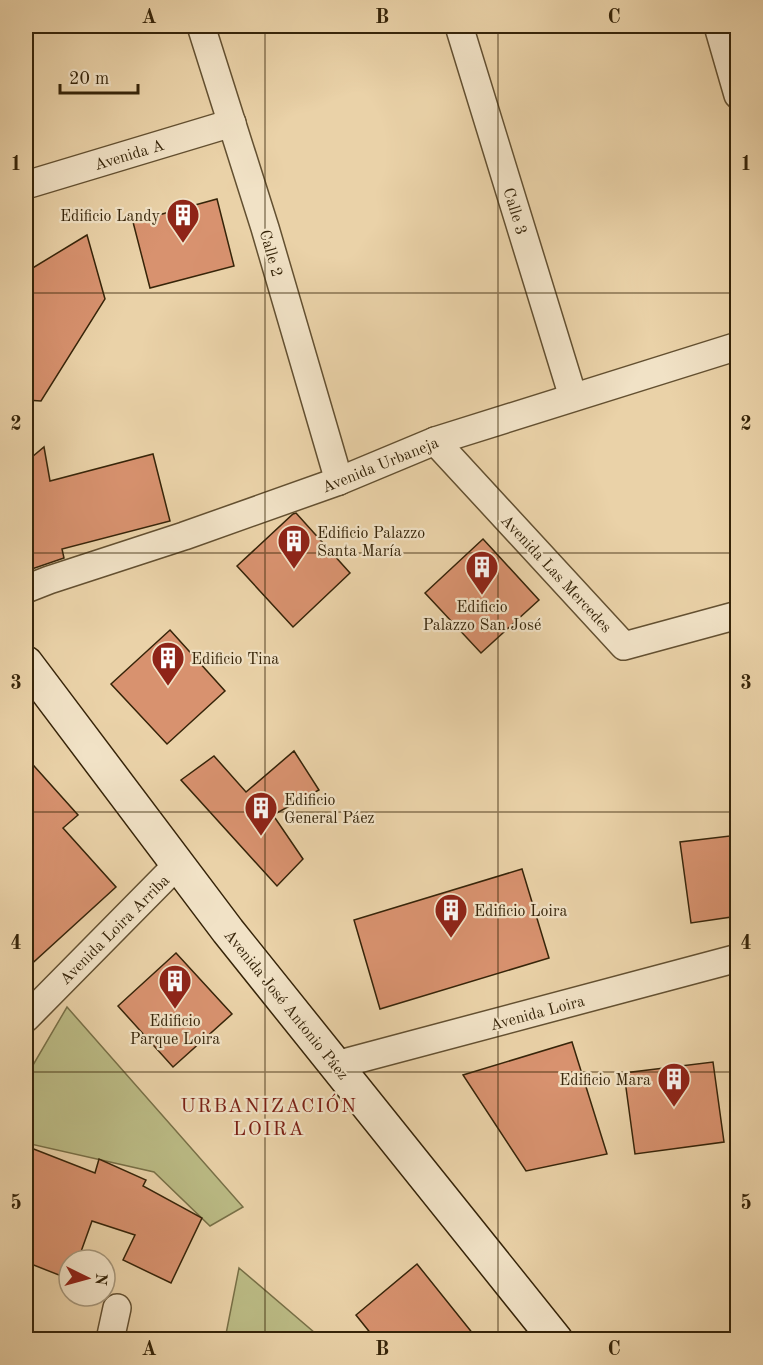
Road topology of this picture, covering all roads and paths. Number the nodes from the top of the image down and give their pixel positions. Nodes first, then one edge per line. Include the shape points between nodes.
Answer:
1 (201, 26) edge
2 (459, 26) edge
3 (718, 26) edge
4 (738, 95) edge
5 (232, 123) junction
6 (26, 185) edge
7 (738, 346) edge
8 (573, 397) junction
9 (435, 441) junction
10 (339, 481) junction
11 (26, 589) edge
12 (738, 615) edge
13 (26, 663) edge
14 (177, 865) junction
15 (738, 958) edge
16 (26, 1018) edge
17 (336, 1065) junction
18 (117, 1308) dead end
19 (110, 1340) edge
20 (556, 1340) edge

1 - 5 street, Calle 2
2 - 8 street, Calle 3
3 - 4 street
5 - 6 street, Avenida A
5 - 10 street, Calle 2
7 - 8 street, Avenida Urbaneja
8 - 9 street, Avenida Urbaneja
9 - 10 street, Avenida Urbaneja
9 - 12 street, Avenida Las Mercedes via 624,646
10 - 11 street, Avenida Urbaneja
13 - 14 main road, Avenida José Antonio Páez
14 - 16 street, Avenida Loira Arriba
14 - 17 main road, Avenida José Antonio Páez
15 - 17 street, Avenida Loira
17 - 20 main road, Avenida José Antonio Páez
18 - 19 street

